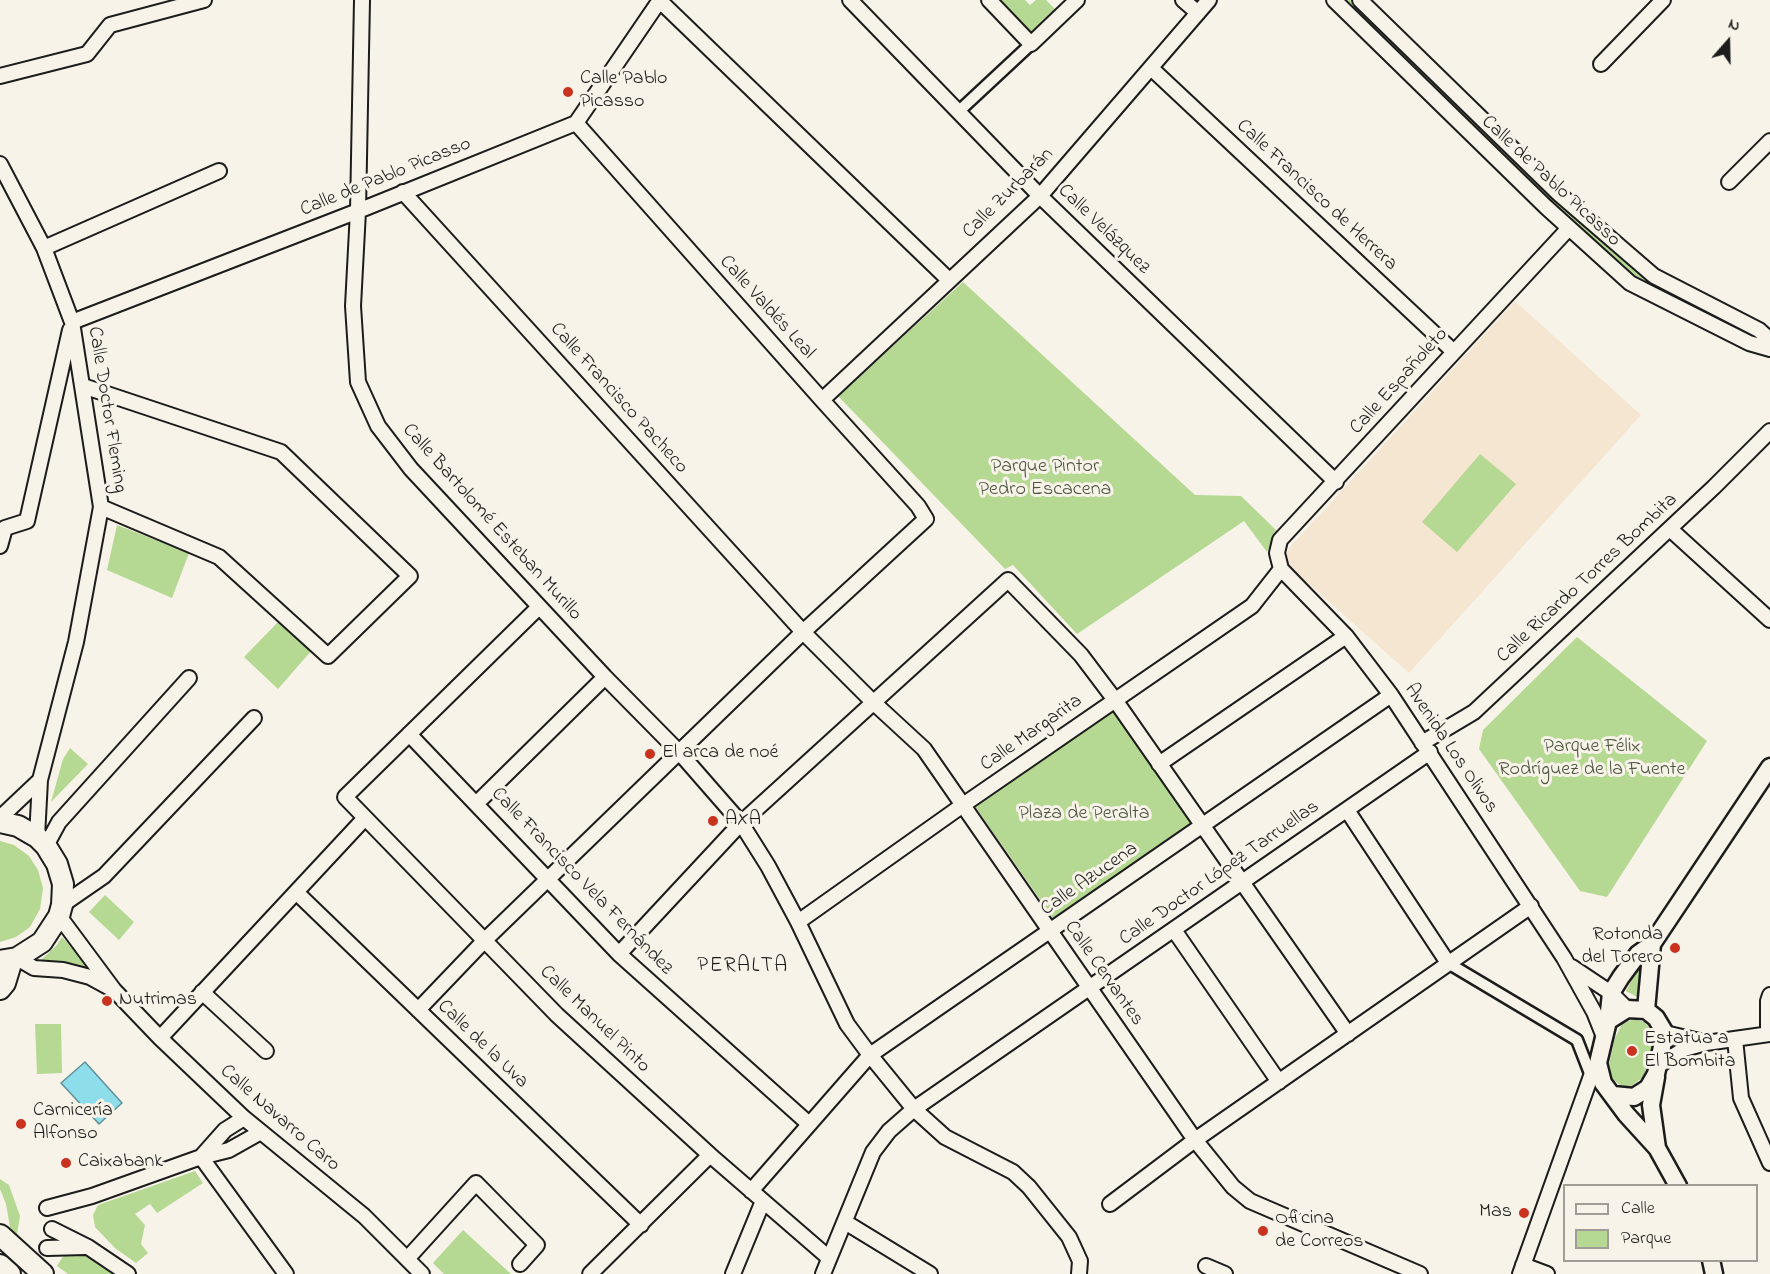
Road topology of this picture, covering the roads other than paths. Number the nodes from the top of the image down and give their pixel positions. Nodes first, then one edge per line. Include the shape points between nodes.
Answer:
1 (204, 0) edge
2 (362, 0) edge
3 (660, 0) edge
4 (850, 0) edge
5 (989, 0) edge
6 (1077, 0) edge
7 (1183, 0) edge
8 (1209, 0) edge
9 (1334, 0) edge
10 (1360, 0) edge
11 (1663, 0) edge
12 (1198, 13) junction
13 (1031, 44) junction
14 (1601, 64) dead end
15 (1151, 68) junction
16 (0, 76) edge
17 (958, 112) junction
18 (576, 123) junction
19 (1770, 141) edge
20 (0, 164) edge
21 (219, 171) dead end
22 (1729, 182) dead end
23 (403, 192) junction
24 (1040, 196) junction
25 (358, 211) junction
26 (1569, 228) junction
27 (44, 248) junction
28 (949, 280) junction
29 (72, 322) junction
30 (1770, 340) edge
31 (1770, 349) edge
32 (1454, 352) junction
33 (82, 386) junction
34 (822, 400) junction
35 (1770, 431) edge
36 (1336, 482) junction
37 (101, 507) junction
38 (1670, 529) junction
39 (0, 546) edge
40 (1281, 569) junction
41 (539, 607) junction
42 (1770, 620) edge
43 (803, 632) junction
44 (1346, 636) junction
45 (605, 677) junction
46 (189, 678) dead end
47 (1391, 695) junction
48 (1114, 700) junction
49 (873, 702) junction
50 (254, 718) dead end
51 (409, 734) junction
52 (1426, 747) junction
53 (679, 752) junction
54 (1159, 764) junction
55 (1770, 767) edge
56 (40, 780) junction
57 (477, 803) junction
58 (963, 805) junction
59 (1347, 810) junction
60 (365, 818) junction
61 (0, 820) edge
62 (741, 823) junction
63 (1203, 826) junction
64 (42, 842) junction
65 (548, 878) junction
66 (1242, 882) junction
67 (296, 892) junction
68 (1531, 906) junction
69 (60, 911) junction
70 (798, 922) junction
71 (1174, 930) junction
72 (1050, 932) junction
73 (485, 940) junction
74 (1652, 944) junction
75 (619, 954) junction
76 (10, 960) edge
77 (1449, 963) junction
78 (1568, 964) junction
79 (1090, 988) junction
80 (0, 989) edge
81 (114, 990) junction
82 (202, 992) junction
83 (1611, 993) junction
84 (1770, 995) edge
85 (1627, 1009) junction
86 (418, 1010) junction
87 (1646, 1010) junction
88 (1606, 1029) junction
89 (1665, 1033) junction
90 (1348, 1034) junction
91 (1769, 1034) edge
92 (160, 1038) junction
93 (1735, 1039) junction
94 (1706, 1042) junction
95 (266, 1051) dead end
96 (870, 1055) junction
97 (1594, 1070) junction
98 (1657, 1070) junction
99 (1279, 1082) junction
100 (1613, 1095) junction
101 (914, 1109) junction
102 (244, 1118) junction
103 (809, 1124) junction
104 (261, 1132) junction
105 (1195, 1140) junction
106 (1657, 1148) junction
107 (710, 1155) junction
108 (201, 1157) junction
109 (1770, 1163) edge
110 (1677, 1184) edge
111 (751, 1191) junction
112 (762, 1201) junction
113 (1110, 1203) dead end
114 (47, 1208) dead end
115 (845, 1222) junction
116 (641, 1225) junction
117 (51, 1229) dead end
118 (0, 1235) edge
119 (87, 1247) junction
120 (47, 1248) dead end
121 (829, 1257) junction
122 (407, 1259) junction
123 (520, 1264) dead end
124 (0, 1265) edge
125 (1206, 1266) dead end
126 (1383, 1267) edge
127 (1522, 1269) edge
128 (10, 1274) edge
129 (43, 1274) edge
130 (128, 1274) edge
131 (285, 1274) edge
132 (422, 1274) edge
133 (590, 1274) edge
134 (733, 1274) edge
135 (823, 1274) edge
136 (930, 1274) edge
137 (1079, 1274) edge
138 (1225, 1274) edge
139 (1420, 1274) edge
140 (1547, 1274) edge

1 - 16 street via 110,25 87,54
2 - 25 street, Calle Bartolomé Esteban Murillo
3 - 18 street
3 - 28 street
4 - 17 street, Calle Velázquez
5 - 13 street
6 - 13 street
7 - 12 street
8 - 12 street, Calle Zurbarán
9 - 26 street, Calle de Pablo Picasso
10 - 30 street, Calle de Pablo Picasso via 1559,194 1654,276 1759,330
11 - 14 street
12 - 15 street, Calle Zurbarán
13 - 17 street
15 - 24 street, Calle Zurbarán
15 - 32 street, Calle Francisco de Herrera
17 - 24 street, Calle Velázquez
18 - 23 street, Calle de Pablo Picasso
18 - 34 street, Calle Valdés Leal
19 - 22 street
20 - 27 street, Calle Doctor Fleming
21 - 27 street
23 - 25 street, Calle de Pablo Picasso
23 - 43 street, Calle Francisco Pacheco
24 - 28 street, Calle Zurbarán
24 - 36 street, Calle Velázquez
25 - 29 street, Calle de Pablo Picasso
25 - 41 street, Calle Bartolomé Esteban Murillo via 353,306 357,382 378,426 411,469
26 - 31 street, Calle de Pablo Picasso via 1630,283 1749,343
26 - 32 street, Calle Españoleto
27 - 29 street, Calle Doctor Fleming
28 - 34 street, Calle Zurbarán
29 - 33 street, Calle Doctor Fleming
29 - 39 street via 27,521 5,528
32 - 36 street, Calle Españoleto
33 - 37 street, Calle Doctor Fleming
33 - 37 street via 281,452 410,576 328,656 219,557
34 - 43 street, Calle Valdés Leal via 926,519
35 - 38 street, Calle Ricardo Torres Bombita
36 - 40 street, Calle Españoleto via 1280,540 1277,554
37 - 56 street, Calle Doctor Fleming via 76,642
38 - 42 street
38 - 52 street, Calle Ricardo Torres Bombita via 1474,712
40 - 44 street, Avenida Los Olivos
40 - 48 street, Calle Margarita via 1252,606
41 - 45 street, Calle Bartolomé Esteban Murillo
41 - 51 street
43 - 49 street, Calle Cervantes
43 - 53 street
44 - 47 street, Avenida Los Olivos
44 - 54 street
45 - 53 street, Calle Bartolomé Esteban Murillo
45 - 57 street
46 - 64 street
47 - 52 street, Avenida Los Olivos
47 - 63 street, Calle Azucena
48 - 49 street via 1081,655 1008,580
48 - 54 street
48 - 58 street, Calle Margarita
49 - 58 street, Calle Cervantes via 924,749
49 - 62 street
50 - 69 street via 104,876
51 - 57 street, Calle Francisco Vela Fernández
51 - 60 street, Calle Manuel Pinto via 345,797
52 - 59 street, Calle Doctor López Tarruellas
52 - 68 street, Avenida Los Olivos
53 - 62 street, Calle Bartolomé Esteban Murillo
53 - 65 street
54 - 63 street
55 - 74 street
56 - 61 street
56 - 64 street, Calle Doctor Fleming
57 - 65 street, Calle Francisco Vela Fernández
58 - 70 street, Calle Margarita
58 - 72 street, Calle Cervantes
59 - 66 street, Calle Doctor López Tarruellas
59 - 77 street
60 - 67 street
60 - 73 street, Calle Manuel Pinto
61 - 64 main road via 18,826
62 - 70 street, Calle Bartolomé Esteban Murillo
62 - 75 street
63 - 66 street
63 - 72 street, Calle Azucena
64 - 69 main road via 57,864 63,884
65 - 73 street
65 - 75 street, Calle Francisco Vela Fernández
66 - 71 street, Calle Doctor López Tarruellas
66 - 90 street
67 - 82 street
67 - 86 street, Calle de la Uva
68 - 77 street
68 - 78 street, Avenida Los Olivos
69 - 76 main road via 42,942
69 - 81 street, Calle Navarro Caro
70 - 96 street, Calle Bartolomé Esteban Murillo via 847,1024
71 - 79 street, Calle Doctor López Tarruellas
71 - 99 street
72 - 79 street, Calle Cervantes
72 - 96 street, Calle Azucena
73 - 86 street
73 - 107 street, Calle Manuel Pinto via 557,1015
74 - 83 street via 1638,954
74 - 87 street
75 - 103 street, Calle Francisco Vela Fernández
76 - 80 main road
76 - 81 street, Calle Navarro Caro via 90,977
77 - 90 street
77 - 97 street via 1577,1040
78 - 83 street, Avenida Los Olivos
78 - 88 street, Avenida Los Olivos
79 - 101 street, Calle Doctor López Tarruellas
79 - 105 street, Calle Cervantes
81 - 92 street, Calle Navarro Caro
82 - 92 street
82 - 95 street
83 - 85 street, Avenida Los Olivos
83 - 88 street
84 - 91 street
85 - 87 street
85 - 88 street
86 - 116 street, Calle de la Uva
87 - 89 street
88 - 97 street
89 - 94 street
89 - 98 street
90 - 99 street
91 - 93 street
92 - 102 street, Calle Navarro Caro
93 - 94 street
93 - 109 street via 1741,1098
94 - 98 street via 1684,1049
96 - 101 street, Calle Bartolomé Esteban Murillo
96 - 103 street, Calle Azucena
97 - 100 street
97 - 127 street
98 - 100 street via 1647,1088 1634,1097
98 - 106 street via 1651,1105
99 - 105 street
100 - 106 street
101 - 115 street, Calle Doctor López Tarruellas via 873,1152
101 - 137 street, Calle Bartolomé Esteban Murillo via 945,1137 1013,1172 1029,1186 1069,1237 1080,1261
102 - 104 street, Calle Navarro Caro
102 - 108 street via 225,1130
103 - 111 street, Calle Azucena
104 - 108 street via 229,1150
104 - 122 street, Calle Navarro Caro via 364,1216
105 - 113 street
105 - 126 street, Calle Cervantes via 1250,1202
106 - 110 street
107 - 111 street, Calle Manuel Pinto
107 - 116 street
108 - 114 street
108 - 131 street
111 - 112 street, Calle Manuel Pinto
112 - 121 street, Calle Manuel Pinto
112 - 134 street
115 - 121 street, Calle Doctor López Tarruellas
115 - 136 street
116 - 133 street
117 - 119 street
118 - 129 main road
119 - 120 street
119 - 130 street
121 - 135 street, Calle Doctor López Tarruellas
122 - 123 street via 476,1183 537,1245
122 - 132 street, Calle Navarro Caro
124 - 128 main road
125 - 138 street
126 - 139 street, Calle Cervantes
127 - 140 street

